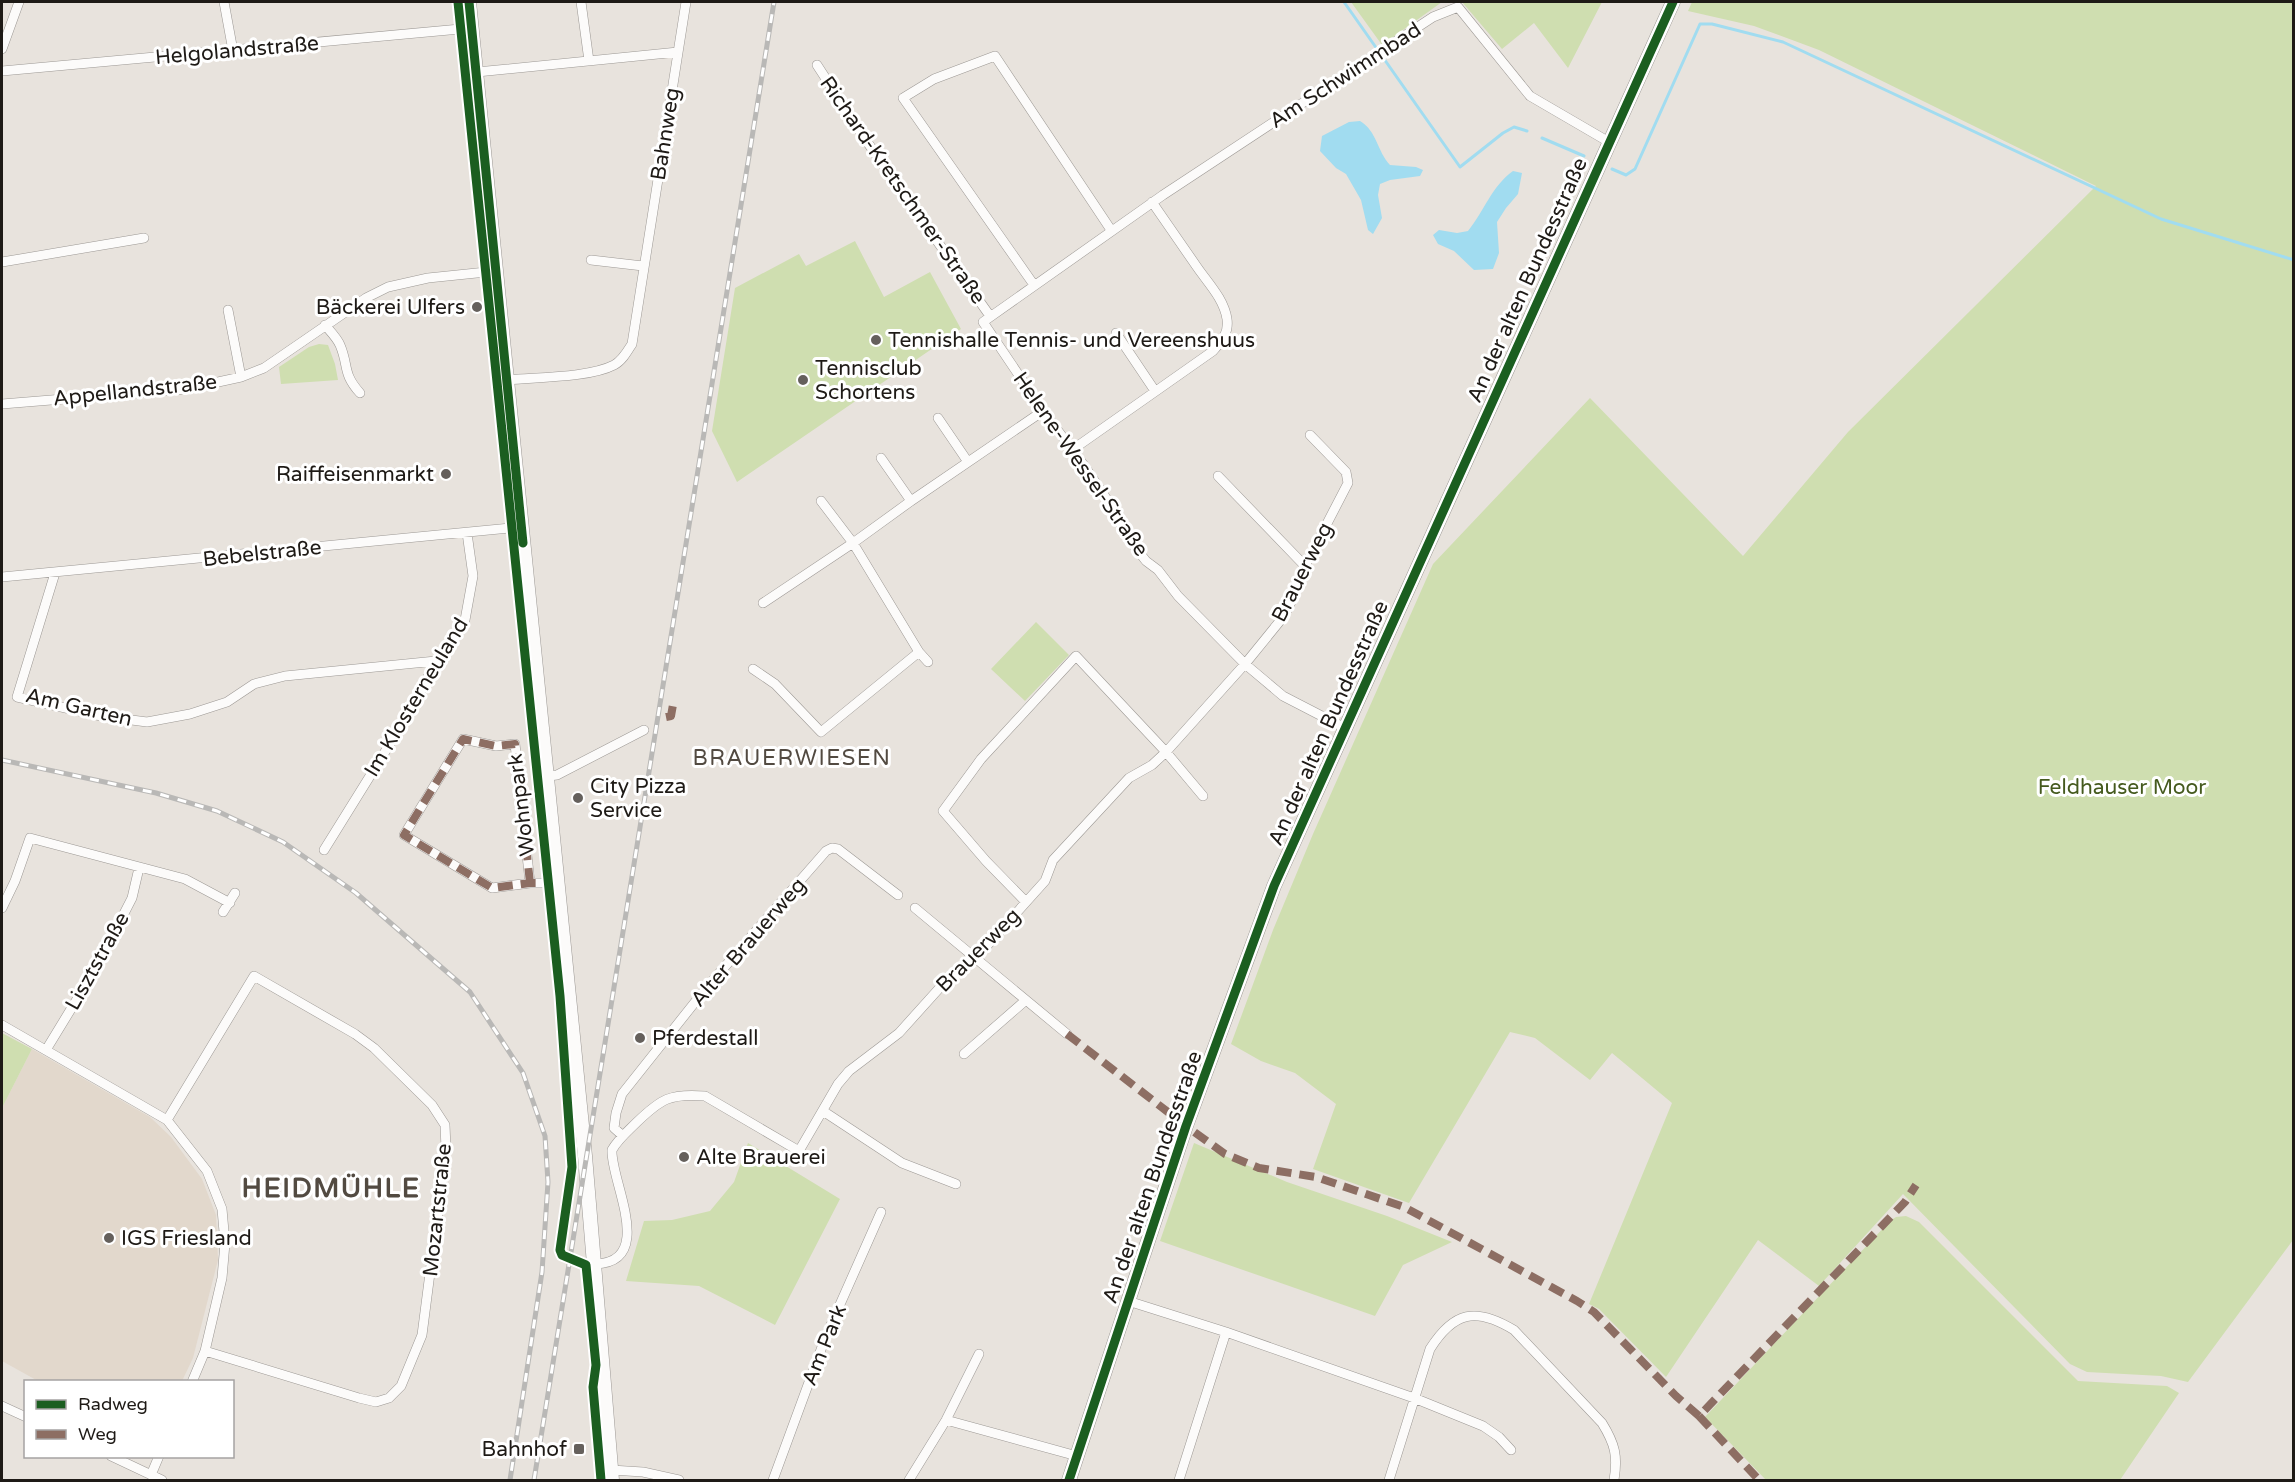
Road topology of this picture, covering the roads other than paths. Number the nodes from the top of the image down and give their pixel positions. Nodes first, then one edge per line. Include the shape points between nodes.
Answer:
1 (19, 2) edge
2 (224, 2) edge
3 (469, 2) edge
4 (581, 2) edge
5 (686, 2) edge
6 (1672, 2) edge
7 (471, 28) junction
8 (2, 49) edge
9 (233, 51) junction
10 (678, 52) junction
11 (589, 61) junction
12 (817, 64) dead end
13 (2, 71) edge
14 (477, 72) junction
15 (1608, 142) junction
16 (1152, 202) junction
17 (1111, 230) junction
18 (144, 238) dead end
19 (591, 260) dead end
20 (2, 262) edge
21 (644, 266) junction
22 (496, 271) junction
23 (1034, 285) junction
24 (228, 310) dead end
25 (990, 316) junction
26 (325, 325) junction
27 (1116, 333) dead end
28 (241, 377) junction
29 (506, 380) junction
30 (1155, 391) junction
31 (360, 393) dead end
32 (2, 404) edge
33 (1043, 411) junction
34 (938, 418) dead end
35 (1310, 435) dead end
36 (1072, 450) junction
37 (881, 458) dead end
38 (968, 462) junction
39 (1218, 476) dead end
40 (821, 501) dead end
41 (910, 501) junction
42 (521, 527) junction
43 (467, 533) junction
44 (853, 543) junction
45 (1305, 566) junction
46 (55, 573) junction
47 (2, 578) edge
48 (763, 603) dead end
49 (919, 652) junction
50 (436, 661) junction
51 (928, 662) dead end
52 (1245, 664) junction
53 (753, 669) dead end
54 (1345, 728) junction
55 (644, 730) dead end
56 (1167, 752) junction
57 (548, 776) junction
58 (1203, 796) dead end
59 (324, 850) dead end
60 (139, 868) junction
61 (530, 883) junction
62 (557, 883) junction
63 (236, 893) dead end
64 (898, 895) dead end
65 (1026, 902) junction
66 (230, 903) junction
67 (2, 908) edge
68 (915, 908) dead end
69 (223, 912) dead end
70 (976, 958) junction
71 (1026, 999) junction
72 (2, 1025) edge
73 (1067, 1034) dead end
74 (46, 1050) junction
75 (964, 1054) dead end
76 (823, 1111) junction
77 (167, 1120) junction
78 (623, 1136) junction
79 (956, 1184) dead end
80 (881, 1212) dead end
81 (595, 1264) junction
82 (1128, 1301) junction
83 (1226, 1332) junction
84 (205, 1351) junction
85 (979, 1354) dead end
86 (193, 1380) edge
87 (1414, 1398) junction
88 (2, 1406) edge
89 (24, 1416) edge
90 (946, 1420) junction
91 (1511, 1450) dead end
92 (1077, 1456) junction
93 (115, 1458) edge
94 (158, 1458) edge
95 (151, 1475) junction
96 (612, 1475) edge
97 (162, 1480) edge
98 (679, 1480) edge
99 (773, 1480) edge
100 (909, 1480) edge
101 (1069, 1480) edge
102 (1179, 1480) edge
103 (1389, 1480) edge
104 (1614, 1480) edge

1 - 8 street
2 - 9 street
3 - 7 street
4 - 11 street
5 - 10 street, Bahnweg
6 - 15 street, An der alten Bundesstraße
7 - 9 street, Helgolandstraße
7 - 14 street
9 - 13 street, Helgolandstraße
10 - 11 street
10 - 21 street, Bahnweg
11 - 14 street
12 - 25 street, Richard-Kretschmer-Straße
14 - 22 street
15 - 16 street, Am Schwimmbad via 1530,96 1458,7 1433,17
15 - 54 street, An der alten Bundesstraße
16 - 17 street
16 - 30 street via 1210,283 1224,306 1227,320 1223,340 1213,351
17 - 23 street
17 - 23 street via 995,56 934,79 903,98
18 - 20 street
19 - 21 street
21 - 29 street, Bahnweg via 632,344 615,365 594,372
22 - 26 street, Appellandstraße via 428,278 388,287
22 - 29 street
23 - 25 street
24 - 28 street
25 - 33 street, Helene-Wessel-Straße via 983,322
26 - 28 street, Appellandstraße via 264,369
26 - 31 street via 339,343 350,382
27 - 30 street
28 - 32 street, Appellandstraße via 186,388
29 - 42 street
30 - 36 street
33 - 36 street, Helene-Wessel-Straße
33 - 38 street
34 - 38 street
35 - 45 street, Brauerweg via 1347,472 1348,483
36 - 52 street, Helene-Wessel-Straße via 1146,561
37 - 41 street
38 - 41 street
39 - 45 street
40 - 44 street
41 - 44 street
42 - 43 street, Bebelstraße
42 - 57 street
43 - 46 street, Bebelstraße
43 - 50 street, Im Klosterneuland via 473,576 465,620
44 - 48 street
44 - 49 street
45 - 52 street, Brauerweg via 1284,616
46 - 47 street, Bebelstraße
46 - 50 street, Am Garten via 17,697 147,722 227,702 254,684 285,676
49 - 51 street
49 - 53 street via 821,732 775,684
50 - 59 street, Im Klosterneuland via 411,710
52 - 54 street, Helene-Wessel-Straße via 1283,696
52 - 56 street, Brauerweg
54 - 82 street, An der alten Bundesstraße via 1274,886 1186,1126
55 - 57 street
56 - 58 street
56 - 65 street, Brauerweg via 1129,778 1053,860 1045,881
56 - 65 street via 1076,656 981,759 943,811
57 - 62 street
60 - 66 street via 185,879
60 - 67 street via 30,838
60 - 74 street, Lisztstraße via 132,898
61 - 61 street, Wohnpark via 492,888 404,835 463,739 496,746 515,744
61 - 62 street, Wohnpark
62 - 81 street
63 - 66 street
64 - 78 street, Alter Brauerweg via 838,849 826,850 707,987 622,1094 614,1128
65 - 70 street, Brauerweg
66 - 69 street
68 - 70 street
70 - 71 street
70 - 76 street, Brauerweg via 944,983 898,1033 849,1071
71 - 73 street
71 - 75 street
72 - 74 street
74 - 77 street
76 - 78 street, Brauerweg via 799,1151 705,1096 673,1096 659,1101
76 - 79 street via 902,1163
77 - 84 street via 207,1172 222,1209 222,1278
77 - 84 street, Mozartstraße via 254,976 374,1048 432,1105 445,1125 446,1149 422,1335 401,1386 390,1398 376,1402 359,1398
78 - 81 street, Brauerweg via 612,1156 628,1236 615,1258
80 - 99 street, Am Park via 826,1336
81 - 96 street
82 - 83 street
82 - 92 street, An der alten Bundesstraße
83 - 87 street
83 - 102 street
84 - 86 street
85 - 90 street
87 - 91 street via 1484,1426
87 - 103 street
87 - 104 street via 1430,1349 1441,1332 1457,1320 1473,1315 1496,1319 1534,1349 1602,1423 1616,1457
88 - 89 street
90 - 92 street
90 - 100 street
92 - 101 street, An der alten Bundesstraße
93 - 95 street
94 - 95 street
95 - 97 street
96 - 98 street via 643,1472

